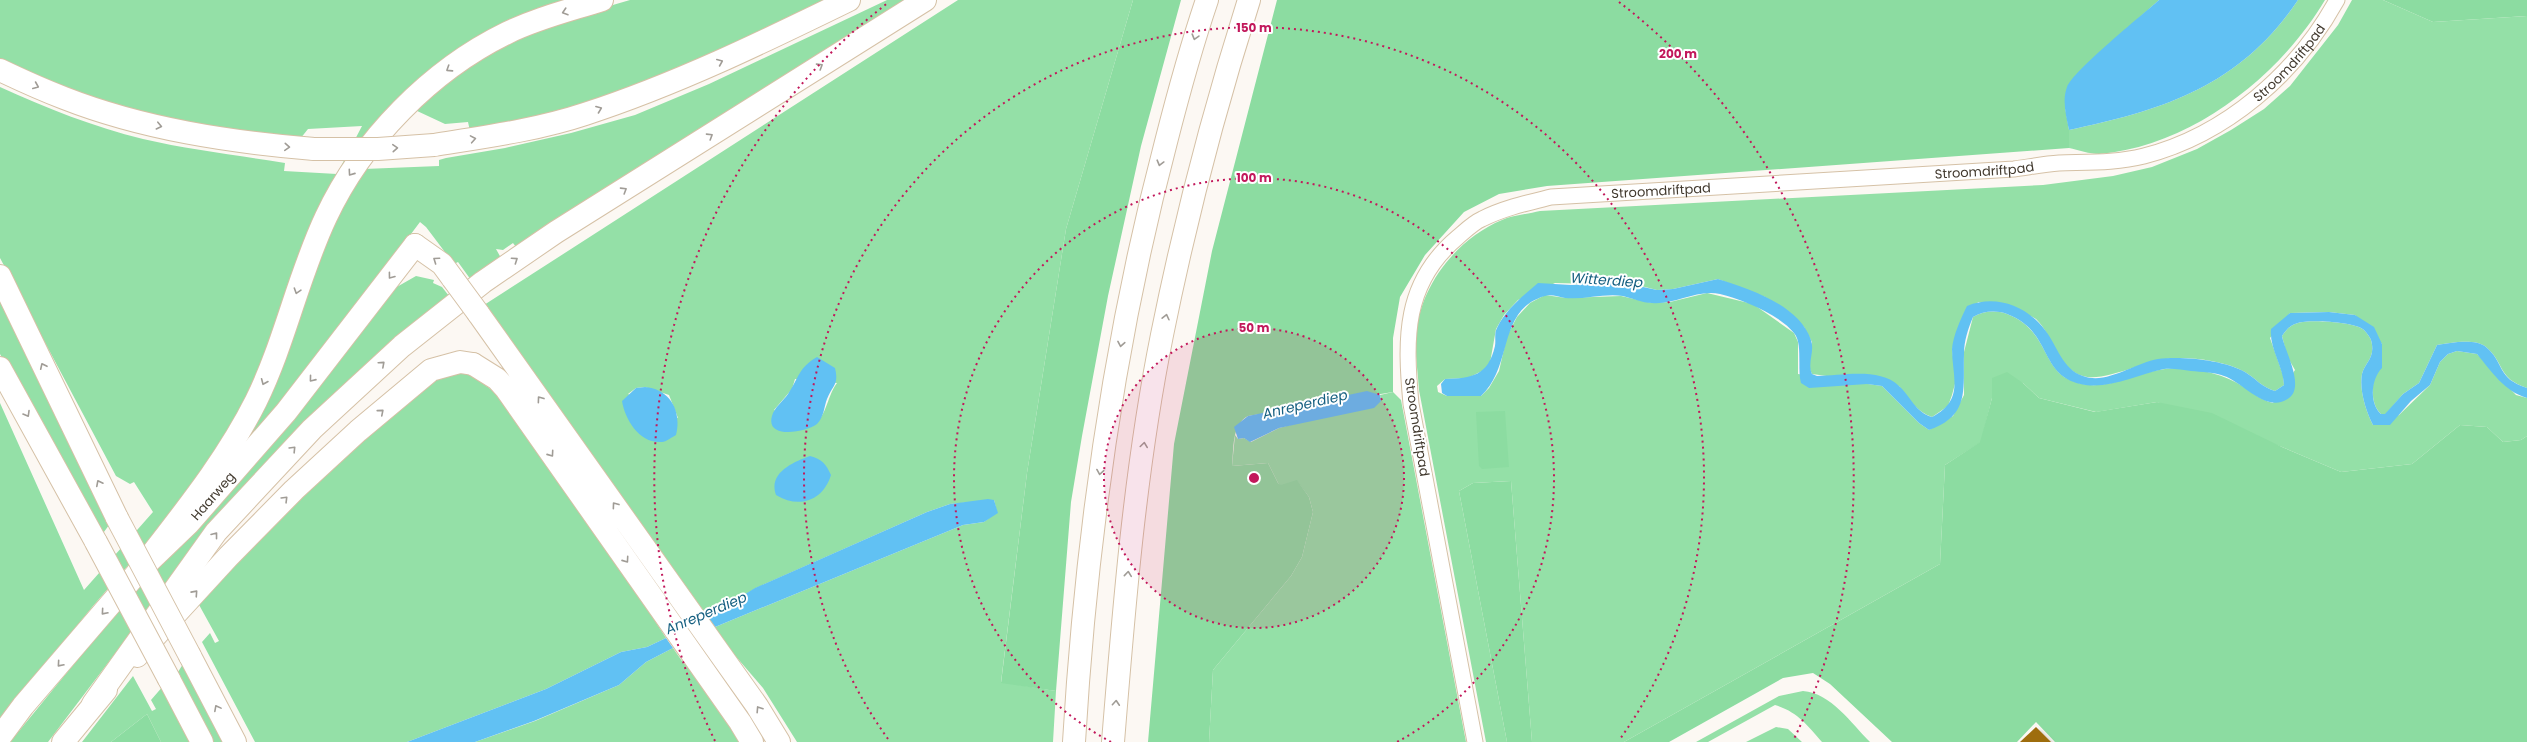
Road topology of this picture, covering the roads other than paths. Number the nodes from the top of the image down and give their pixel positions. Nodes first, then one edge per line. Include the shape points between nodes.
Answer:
1 (602, 0) edge
2 (849, 0) edge
3 (925, 0) edge
4 (1207, 0) edge
5 (1249, 0) edge
6 (2338, 0) edge
7 (0, 70) edge
8 (0, 276) edge
9 (0, 368) edge
10 (138, 572) junction
11 (93, 704) junction
12 (0, 737) edge
13 (63, 742) edge
14 (202, 742) edge
15 (236, 742) edge
16 (752, 742) edge
17 (779, 742) edge
18 (1074, 742) edge
19 (1113, 742) edge
20 (1475, 742) edge

1 -> 10 main road via 507,33 472,53 440,74 374,143 349,175 326,217 275,355 237,438
7 -> 2 main road, bridge via 65,99 138,121 212,138 314,149 378,149 434,145 512,132 585,115 721,62
11 -> 3 main road via 216,532 312,429 402,346 483,282 556,232
4 -> 18 main road via 1153,190 1121,341 1095,500 1080,647
19 -> 5 main road via 1122,626 1138,483 1162,335 1199,167
6 - 20 street, Stroomdriftpad via 2288,69 2240,111 2192,139 2144,156 2101,163 2058,163 2014,169 1551,197 1509,207 1480,219 1451,243 1436,259 1420,283 1413,304 1408,329 1408,373 1411,404
15 -> 8 main road, bridge via 117,518
9 -> 14 main road, bridge
10 -> 12 main road, Haarweg via 23,706
17 -> 10 main road, Haarweg, bridge via 686,605 478,313 442,264 415,245 286,412 189,523
11 - 13 main road
11 -> 16 main road via 228,557 294,490 358,431 431,370 460,362 473,364 497,379 506,389

